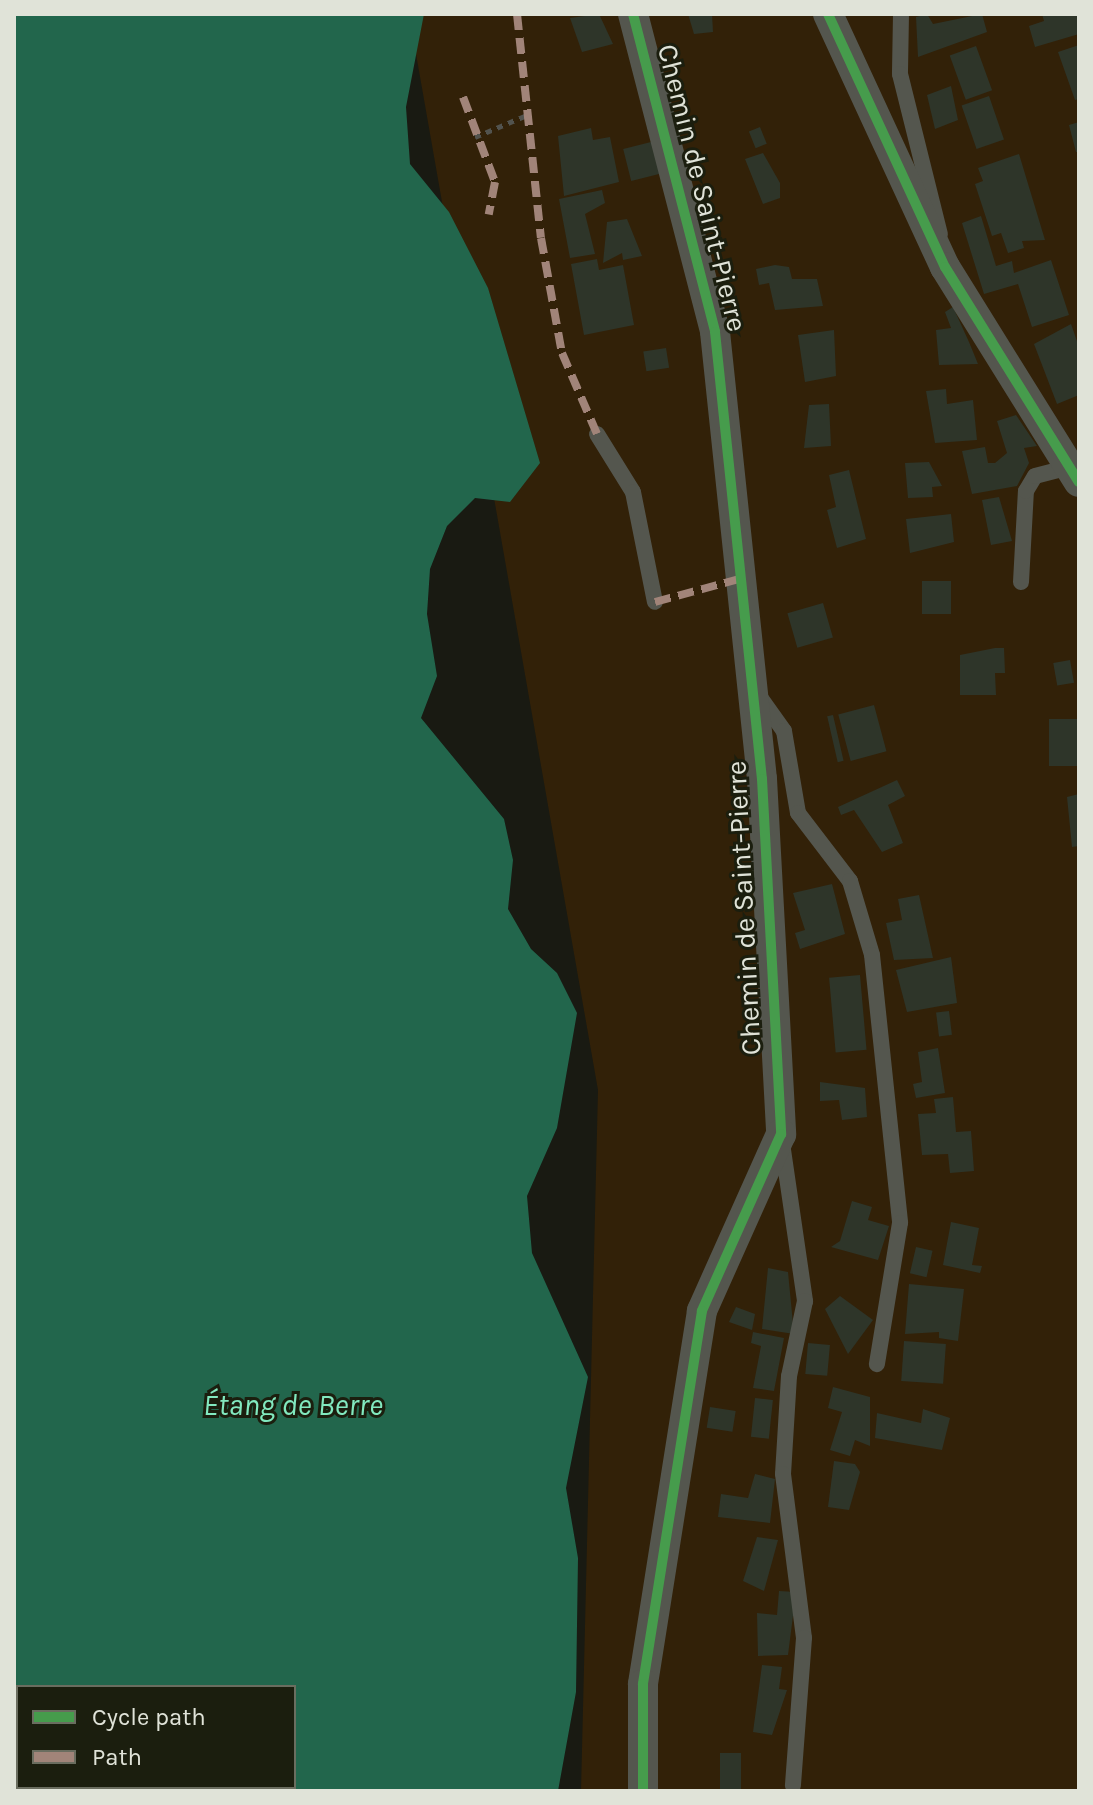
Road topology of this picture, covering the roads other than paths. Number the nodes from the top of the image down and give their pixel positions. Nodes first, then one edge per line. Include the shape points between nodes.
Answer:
1 (633, 14) edge
2 (828, 14) edge
3 (901, 14) edge
4 (945, 267) junction
5 (597, 434) dead end
6 (1077, 474) edge
7 (1021, 582) dead end
8 (655, 602) dead end
9 (753, 689) junction
10 (781, 1134) junction
11 (877, 1364) dead end
12 (793, 1786) dead end
13 (643, 1791) edge

1 - 9 street, Chemin de Saint-Pierre via 715,332
2 - 4 street
3 - 4 lane via 900,74 935,193
4 - 6 street
5 - 8 lane via 633,492
6 - 7 lane via 1035,476 1026,491
9 - 10 street, Chemin de Saint-Pierre
9 - 11 lane via 784,731 798,813 850,881 872,955 900,1223
10 - 12 lane via 805,1301 789,1376 783,1474 804,1638
10 - 13 street, Chemin de Saint-Pierre via 702,1311 643,1684

